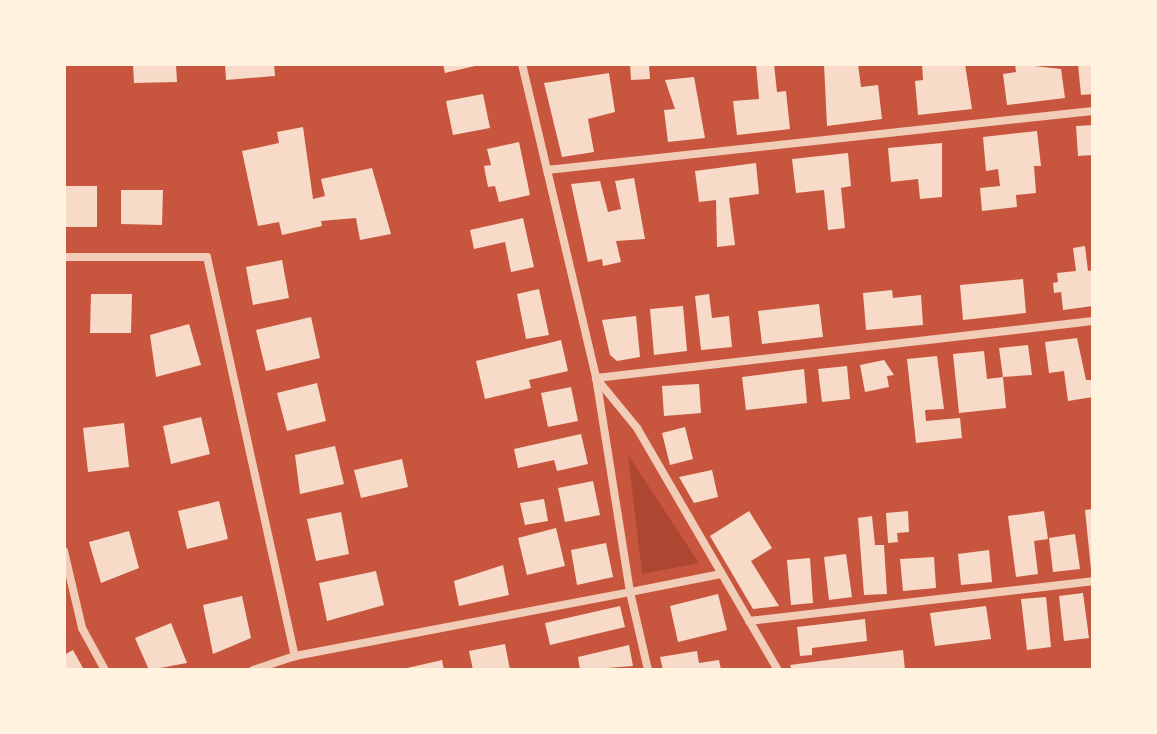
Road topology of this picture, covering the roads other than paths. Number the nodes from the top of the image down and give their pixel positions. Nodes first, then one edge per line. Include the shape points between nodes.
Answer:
1 (522, 64) edge
2 (1093, 111) edge
3 (547, 170) junction
4 (64, 257) edge
5 (1093, 321) edge
6 (596, 378) junction
7 (64, 551) edge
8 (721, 574) junction
9 (1093, 581) edge
10 (630, 592) junction
11 (749, 621) junction
12 (295, 656) junction
13 (105, 670) edge
14 (253, 670) edge
15 (648, 670) edge
16 (778, 670) edge

1 - 3 street
2 - 3 street
3 - 6 street
4 - 12 street via 207,257
5 - 6 street
6 - 8 street via 637,428
6 - 10 street
7 - 13 street via 82,628
8 - 10 street
8 - 11 street
9 - 11 street
10 - 12 street
10 - 15 street
11 - 16 street
12 - 14 street

